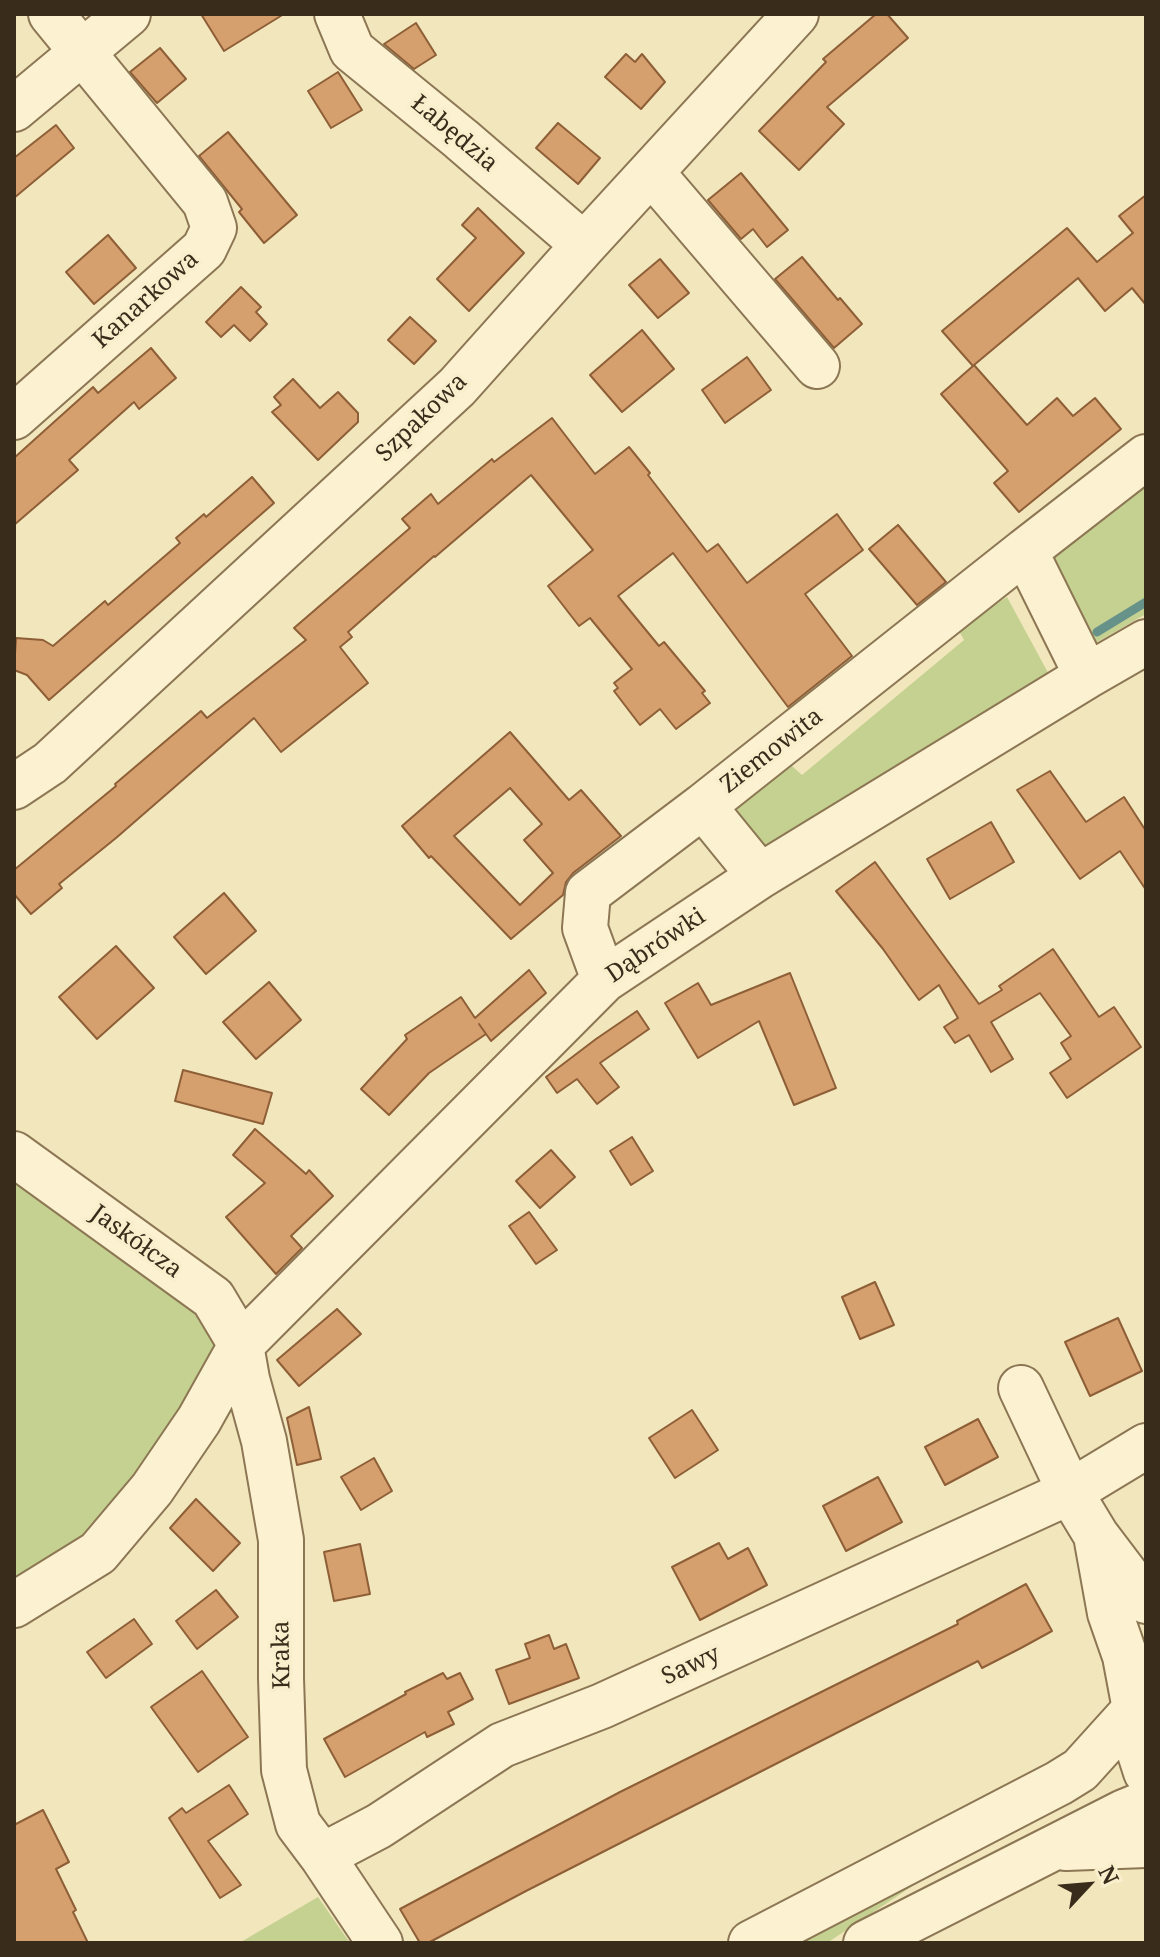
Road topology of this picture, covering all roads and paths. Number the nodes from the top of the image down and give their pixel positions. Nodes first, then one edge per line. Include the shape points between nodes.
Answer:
1 (51, 14) edge
2 (128, 14) edge
3 (337, 14) edge
4 (796, 14) edge
5 (82, 53) junction
6 (14, 109) edge
7 (651, 172) junction
8 (584, 245) junction
9 (817, 366) dead end
10 (14, 417) edge
11 (1146, 457) edge
12 (1025, 551) junction
13 (1146, 642) edge
14 (1087, 676) junction
15 (14, 787) edge
16 (703, 806) junction
17 (760, 876) junction
18 (604, 980) junction
19 (14, 1154) edge
20 (241, 1345) junction
21 (1021, 1388) dead end
22 (1146, 1446) edge
23 (1070, 1492) junction
24 (1096, 1535) junction
25 (1146, 1601) edge
26 (14, 1605) edge
27 (1140, 1703) edge
28 (1146, 1772) edge
29 (1146, 1803) edge
30 (1146, 1845) edge
31 (1051, 1849) junction
32 (322, 1856) junction
33 (380, 1943) edge
34 (751, 1943) edge
35 (866, 1943) edge

1 - 5 street, Kanarkowa
2 - 5 street
3 - 8 street, Łabędzia via 352,50
4 - 7 street, Szpakowa
5 - 6 street
5 - 10 street, Kanarkowa via 205,202 214,228 204,249
7 - 8 street, Szpakowa
7 - 9 street
8 - 15 street, Szpakowa via 457,387 50,763
11 - 12 street, Ziemowita
12 - 14 street
12 - 16 street, Ziemowita
13 - 14 street, Dąbrówki
14 - 17 street, Dąbrówki
16 - 17 street
16 - 18 street, Ziemowita via 588,893 585,928
17 - 18 street, Dąbrówki
18 - 20 street, Dąbrówki
19 - 20 street, Jaskółcza via 213,1298
20 - 26 street, Dąbrówki via 152,1489 98,1553
20 - 32 street, Kraka via 281,1540 284,1770 298,1824
21 - 23 street
22 - 23 street, Sawy
23 - 24 street
23 - 32 street, Sawy via 602,1706 502,1745 379,1826
24 - 25 street
24 - 27 street via 1110,1613
27 - 28 street via 1136,1741
27 - 34 street via 1080,1770
29 - 31 street
30 - 31 street
31 - 35 street
32 - 33 street, Kraka

